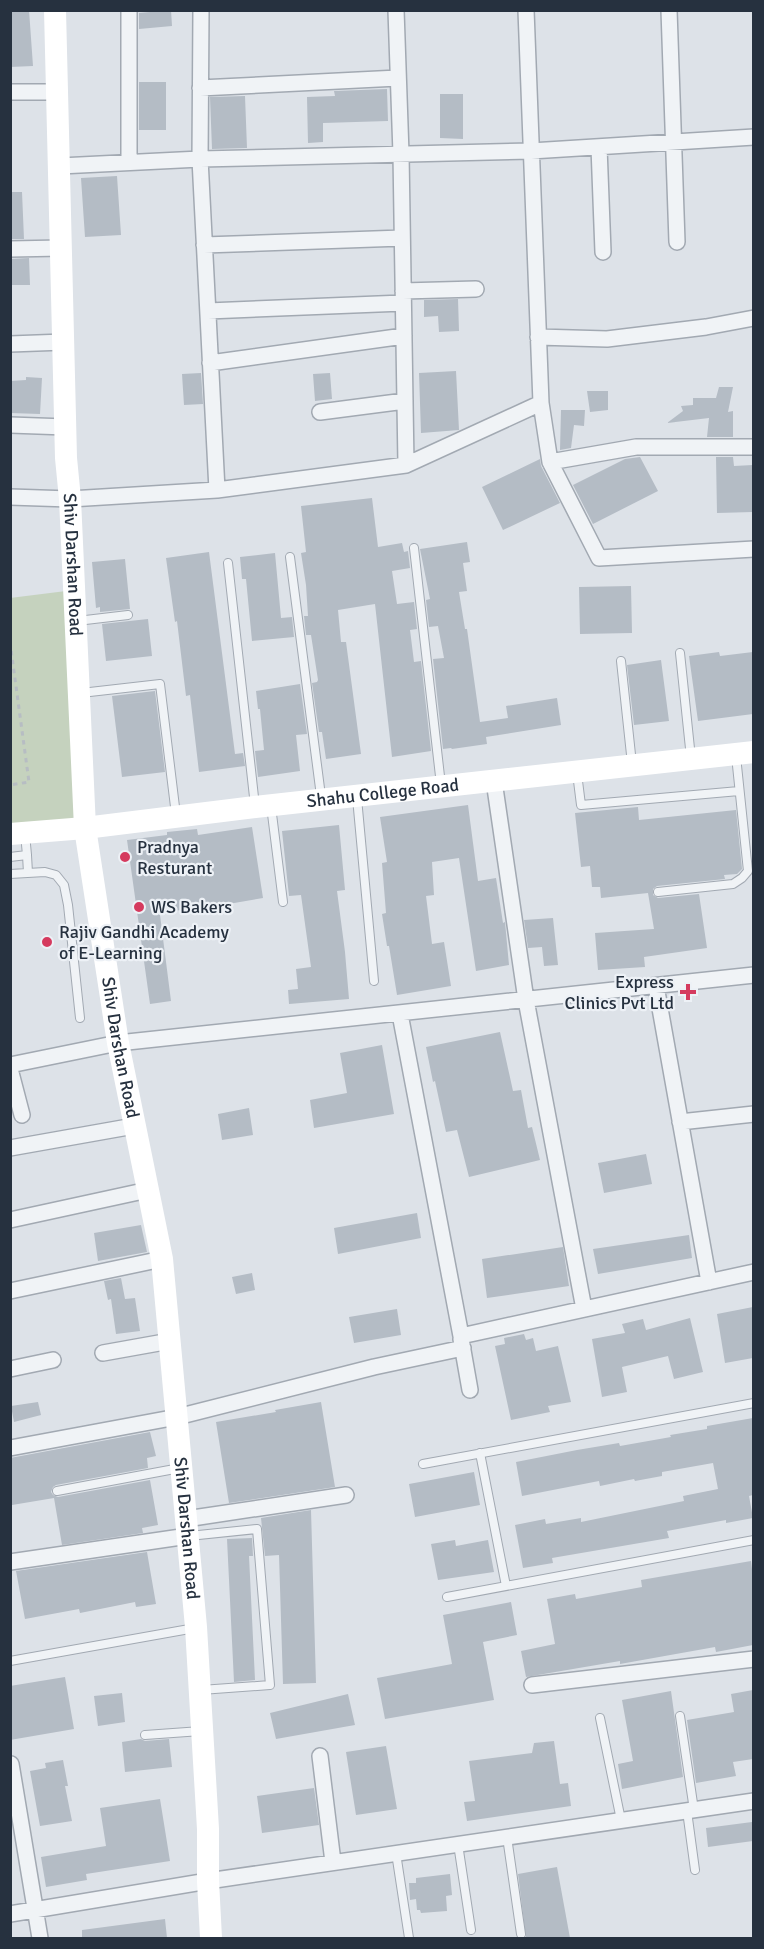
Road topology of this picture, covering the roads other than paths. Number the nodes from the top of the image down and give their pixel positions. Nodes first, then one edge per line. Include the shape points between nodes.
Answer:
1 (55, 10) edge
2 (129, 10) edge
3 (201, 10) edge
4 (396, 10) edge
5 (526, 10) edge
6 (669, 10) edge
7 (398, 78) junction
8 (200, 88) junction
9 (10, 92) edge
10 (57, 92) junction
11 (753, 138) edge
12 (674, 143) junction
13 (599, 147) junction
14 (531, 151) junction
15 (401, 154) junction
16 (200, 159) junction
17 (129, 162) junction
18 (60, 166) junction
19 (402, 238) junction
20 (677, 242) dead end
21 (204, 244) junction
22 (62, 248) junction
23 (10, 249) edge
24 (603, 252) dead end
25 (476, 289) dead end
26 (403, 297) junction
27 (208, 311) junction
28 (753, 318) edge
29 (404, 336) junction
30 (538, 337) junction
31 (64, 342) junction
32 (10, 344) edge
33 (210, 363) junction
34 (405, 401) junction
35 (540, 403) junction
36 (320, 412) dead end
37 (10, 425) edge
38 (66, 427) junction
39 (753, 447) edge
40 (550, 462) junction
41 (406, 465) junction
42 (217, 490) junction
43 (10, 497) edge
44 (70, 499) junction
45 (414, 548) dead end
46 (753, 549) edge
47 (290, 557) dead end
48 (228, 563) dead end
49 (128, 615) dead end
50 (76, 621) junction
51 (680, 653) dead end
52 (621, 662) dead end
53 (79, 693) junction
54 (744, 753) edge
55 (692, 759) junction
56 (633, 766) junction
57 (576, 772) junction
58 (494, 781) junction
59 (441, 787) junction
60 (739, 791) junction
61 (357, 796) junction
62 (322, 800) junction
63 (263, 806) junction
64 (176, 816) junction
65 (85, 828) junction
66 (21, 841) edge
67 (10, 856) edge
68 (28, 873) junction
69 (10, 874) edge
70 (658, 892) dead end
71 (283, 902) dead end
72 (753, 975) edge
73 (374, 981) dead end
74 (656, 986) junction
75 (526, 1000) junction
76 (400, 1014) junction
77 (80, 1018) dead end
78 (118, 1043) junction
79 (10, 1067) edge
80 (753, 1114) edge
81 (22, 1115) dead end
82 (680, 1122) junction
83 (135, 1126) junction
84 (10, 1148) edge
85 (148, 1190) junction
86 (10, 1220) edge
87 (162, 1259) junction
88 (753, 1272) edge
89 (709, 1282) junction
90 (10, 1291) edge
91 (584, 1309) junction
92 (170, 1341) junction
93 (462, 1342) junction
94 (104, 1353) dead end
95 (53, 1360) dead end
96 (10, 1369) edge
97 (470, 1390) dead end
98 (753, 1403) edge
99 (177, 1418) junction
100 (10, 1448) edge
101 (480, 1453) junction
102 (423, 1464) dead end
103 (181, 1467) junction
104 (57, 1491) dead end
105 (346, 1495) dead end
106 (187, 1527) junction
107 (753, 1540) edge
108 (10, 1562) edge
109 (506, 1586) junction
110 (447, 1597) dead end
111 (196, 1627) junction
112 (753, 1659) edge
113 (10, 1660) edge
114 (532, 1686) dead end
115 (200, 1690) junction
116 (680, 1716) dead end
117 (600, 1718) dead end
118 (202, 1731) junction
119 (145, 1735) dead end
120 (320, 1756) dead end
121 (11, 1764) edge
122 (753, 1801) edge
123 (691, 1810) junction
124 (621, 1820) junction
125 (507, 1837) junction
126 (458, 1844) junction
127 (396, 1853) junction
128 (333, 1862) junction
129 (695, 1870) dead end
130 (208, 1881) junction
131 (36, 1910) junction
132 (10, 1914) edge
133 (471, 1930) dead end
134 (521, 1934) dead end
135 (40, 1938) edge
136 (211, 1938) edge
137 (409, 1938) edge

1 - 10 street, Shiv Darshan Road
2 - 17 street
3 - 8 street
4 - 7 street
5 - 14 street
6 - 12 street
7 - 8 street
7 - 15 street
8 - 16 street
9 - 10 street
10 - 18 street, Shiv Darshan Road
11 - 12 street
12 - 13 street
12 - 20 street
13 - 14 street
13 - 24 street
14 - 15 street
14 - 30 street
15 - 16 street
15 - 19 street
16 - 17 street
16 - 21 street
17 - 18 street
18 - 22 street, Shiv Darshan Road
19 - 21 street
19 - 26 street
21 - 27 street
22 - 23 street
22 - 31 street, Shiv Darshan Road
25 - 26 street
26 - 27 street
26 - 29 street
27 - 33 street
28 - 30 street via 607,339
29 - 33 street
29 - 34 street
30 - 35 street
31 - 32 street
31 - 38 street, Shiv Darshan Road
33 - 42 street
34 - 36 street
34 - 41 street
35 - 40 street
35 - 41 street
37 - 38 street
38 - 44 street, Shiv Darshan Road
39 - 40 street via 636,447
40 - 46 street via 600,558
41 - 42 street
42 - 44 street
43 - 44 street
44 - 50 street, Shiv Darshan Road
45 - 59 lane
47 - 62 lane
48 - 63 lane
49 - 50 lane
50 - 53 street, Shiv Darshan Road
51 - 55 lane
52 - 56 lane
53 - 64 lane via 160,684
53 - 65 street, Shiv Darshan Road
54 - 55 street, Shahu College Road
54 - 60 lane
55 - 56 street, Shahu College Road
56 - 57 street, Shahu College Road
57 - 58 street, Shahu College Road
57 - 60 lane via 581,805
58 - 59 street, Shahu College Road
58 - 75 street
59 - 61 street, Shahu College Road
60 - 70 lane via 748,871 733,884
61 - 62 street, Shahu College Road
61 - 73 lane
62 - 63 street, Shahu College Road
63 - 64 street, Shahu College Road
63 - 71 lane
64 - 65 street, Shahu College Road
65 - 66 street, Shahu College Road
65 - 78 street, Shiv Darshan Road
66 - 67 lane
66 - 68 lane
68 - 69 lane
68 - 77 lane via 56,875 64,885
72 - 74 street
74 - 75 street
74 - 82 street
75 - 76 street
75 - 91 street
76 - 78 street
76 - 93 street
78 - 79 street
78 - 83 street, Shiv Darshan Road
79 - 81 street
80 - 82 street
82 - 89 street
83 - 84 street
83 - 85 street, Shiv Darshan Road
85 - 86 street
85 - 87 street, Shiv Darshan Road
87 - 90 street
87 - 92 street, Shiv Darshan Road
88 - 89 street
89 - 91 street
91 - 93 street
92 - 94 street
92 - 99 street, Shiv Darshan Road
93 - 97 street
93 - 99 street
95 - 96 street
98 - 101 lane
99 - 100 street
99 - 103 street, Shiv Darshan Road
101 - 102 lane
101 - 109 lane
103 - 104 lane
103 - 106 street, Shiv Darshan Road
105 - 106 street
106 - 108 street
106 - 111 street, Shiv Darshan Road
106 - 115 lane via 257,1529 270,1685
107 - 109 lane
109 - 110 lane
111 - 113 lane
111 - 115 street, Shiv Darshan Road
112 - 114 street
115 - 118 street, Shiv Darshan Road
116 - 123 lane
117 - 124 lane
118 - 119 lane
118 - 130 street, Shiv Darshan Road
120 - 128 street
121 - 131 street
122 - 123 street
123 - 124 street
123 - 129 lane
124 - 125 street
125 - 126 street
125 - 134 lane
126 - 127 street
126 - 133 lane
127 - 128 street
127 - 137 lane
128 - 130 street
130 - 131 street
130 - 136 street, Shiv Darshan Road
131 - 132 street
131 - 135 street

